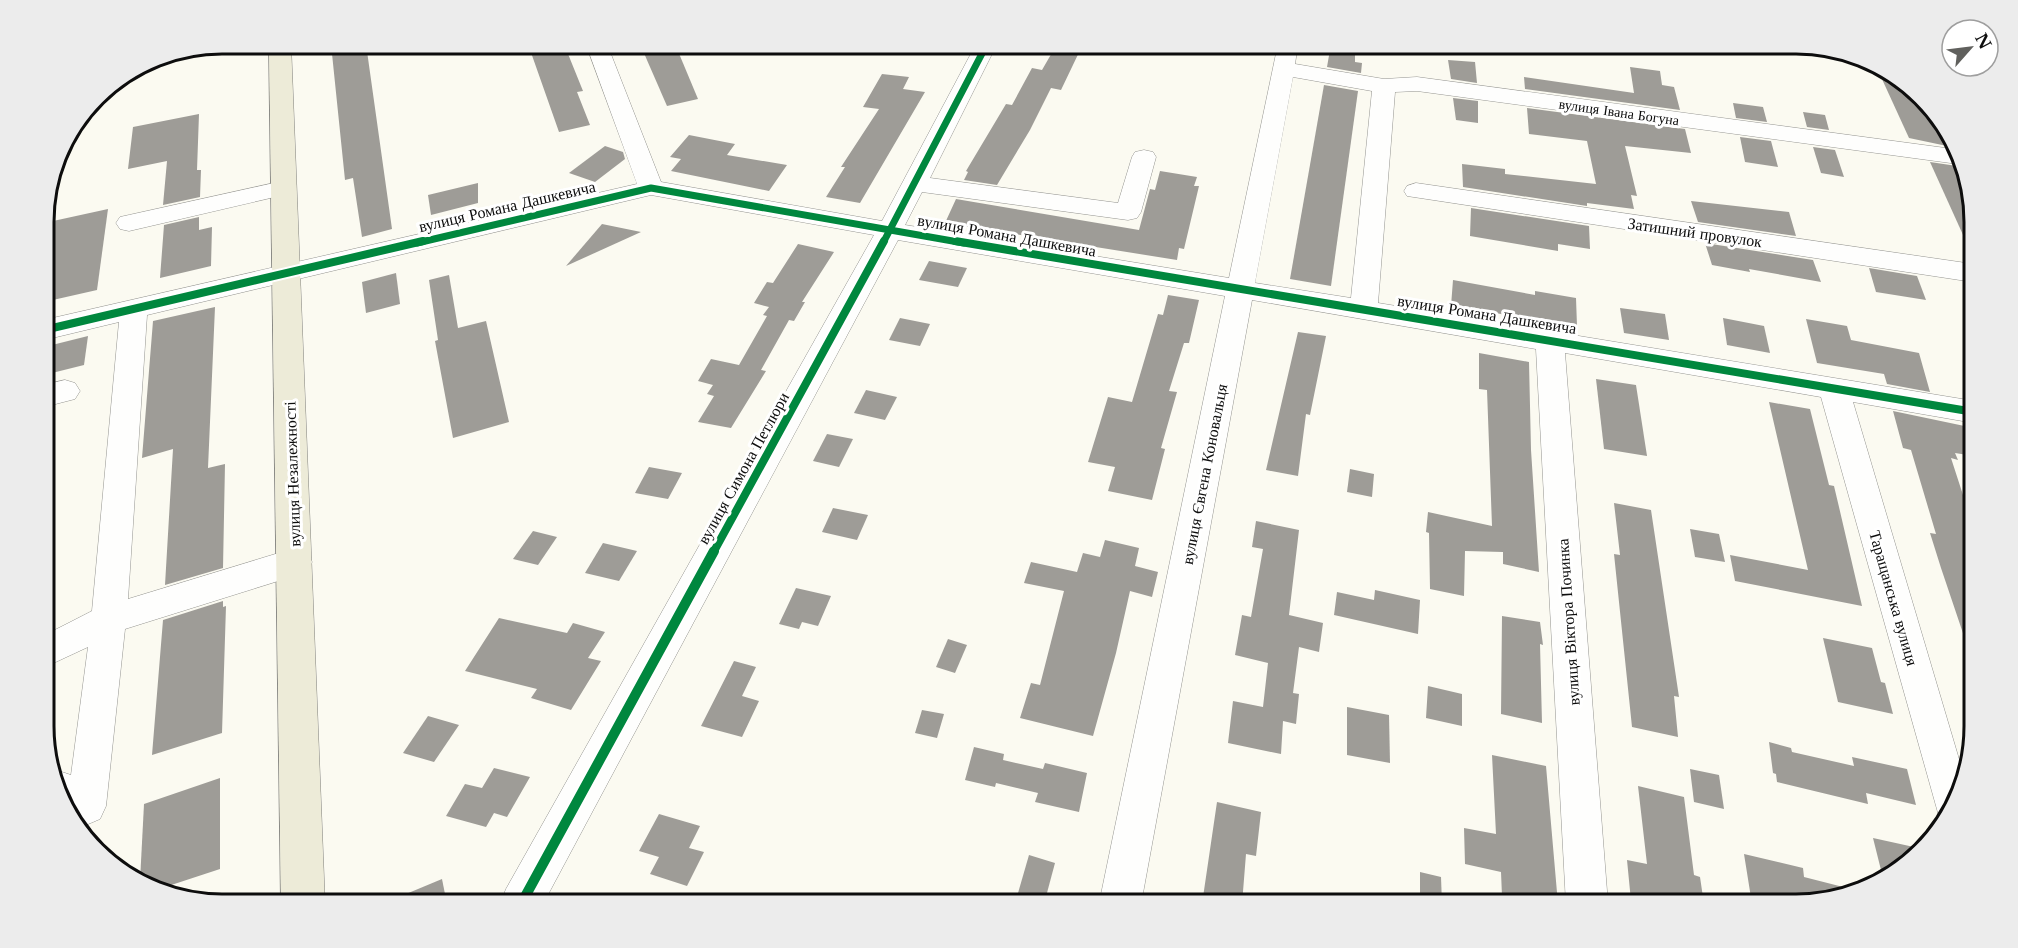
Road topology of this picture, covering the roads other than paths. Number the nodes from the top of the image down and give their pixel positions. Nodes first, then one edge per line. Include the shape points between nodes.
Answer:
1 (280, 54) edge
2 (600, 54) edge
3 (982, 54) edge
4 (1285, 56) edge
5 (1384, 86) junction
6 (1950, 156) edge
7 (1144, 158) dead end
8 (914, 183) junction
9 (284, 188) junction
10 (651, 188) junction
11 (1416, 191) dead end
12 (129, 223) dead end
13 (890, 230) junction
14 (1964, 272) edge
15 (286, 273) junction
16 (1240, 290) junction
17 (134, 309) junction
18 (1365, 310) junction
19 (54, 328) edge
20 (1550, 340) junction
21 (1834, 389) junction
22 (1964, 410) edge
23 (295, 562) junction
24 (109, 619) junction
25 (54, 647) edge
26 (1949, 794) edge
27 (70, 795) edge
28 (303, 894) edge
29 (526, 894) edge
30 (1122, 894) edge
31 (1586, 894) edge

1 - 9 main road, вулиця Незалежності
2 - 10 street
3 - 8 street, вулиця Симона Петлюри
4 - 5 street, вулиця Івана Богуна
4 - 16 street, вулиця Євгена Коновальця
5 - 6 street, вулиця Івана Богуна via 1417,84
5 - 18 street
7 - 8 street via 1128,212
8 - 13 street, вулиця Симона Петлюри
9 - 12 street
9 - 15 main road, вулиця Незалежності
10 - 13 street, вулиця Романа Дашкевича
10 - 15 street, вулиця Романа Дашкевича
11 - 14 street, Затишний провулок
13 - 16 street, вулиця Романа Дашкевича
13 - 29 street, вулиця Симона Петлюри
15 - 17 street, вулиця Романа Дашкевича
15 - 23 main road, вулиця Незалежності
16 - 18 street, вулиця Романа Дашкевича
16 - 30 street, вулиця Євгена Коновальця
17 - 19 street, вулиця Романа Дашкевича
17 - 24 street
18 - 20 street, вулиця Романа Дашкевича
20 - 21 street, вулиця Романа Дашкевича
20 - 31 street, вулиця Віктора Починка
21 - 22 street, вулиця Романа Дашкевича
21 - 26 street, Таращанська вулиця
23 - 24 street
23 - 28 main road, вулиця Незалежності
24 - 25 street
24 - 27 street via 86,806

